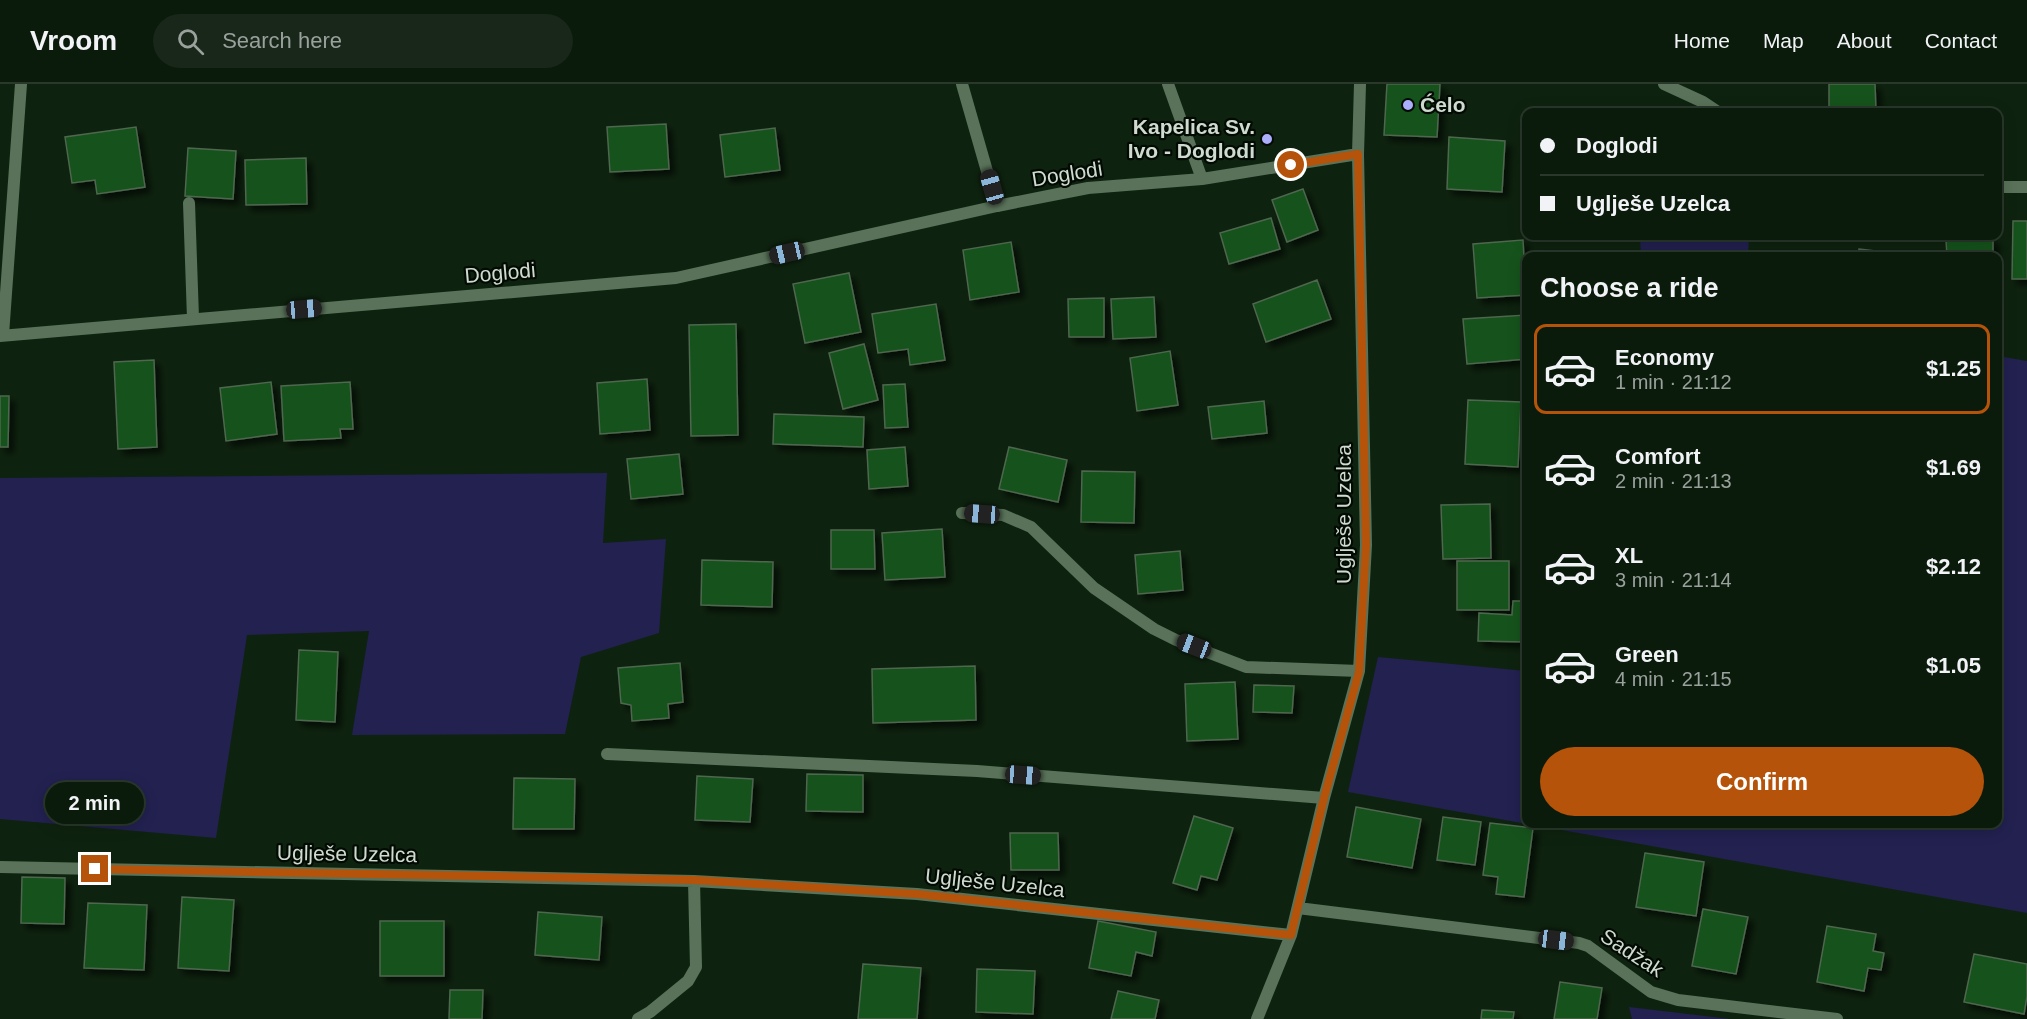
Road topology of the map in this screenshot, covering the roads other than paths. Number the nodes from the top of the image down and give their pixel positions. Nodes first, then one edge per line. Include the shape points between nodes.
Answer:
1 (21, 84) edge
2 (962, 84) edge
3 (1168, 84) edge
4 (1360, 84) edge
5 (1664, 84) edge
6 (1712, 108) edge
7 (1358, 154) junction
8 (1202, 179) junction
9 (2002, 187) edge
10 (2027, 187) edge
11 (189, 203) dead end
12 (997, 206) junction
13 (193, 318) junction
14 (1, 335) edge
15 (962, 513) dead end
16 (1359, 672) junction
17 (607, 754) dead end
18 (1324, 798) junction
19 (0, 867) edge
20 (694, 880) junction
21 (1298, 908) junction
22 (1291, 935) junction
23 (638, 1019) edge
24 (1257, 1019) edge
25 (1837, 1019) edge

1 - 14 street
2 - 12 street
3 - 8 street
4 - 7 street, Uglješe Uzelca
5 - 6 street
7 - 8 street, Doglodi
7 - 16 street, Uglješe Uzelca via 1366,545
8 - 12 street, Doglodi via 1088,188
9 - 10 street
11 - 13 street
12 - 13 street, Doglodi via 676,278
13 - 14 street, Doglodi
15 - 16 street via 1003,515 1031,527 1094,588 1176,640 1246,667
16 - 18 street, Uglješe Uzelca
17 - 18 street via 977,771
18 - 21 street, Uglješe Uzelca
19 - 20 street, Uglješe Uzelca
20 - 22 street, Uglješe Uzelca via 917,894
20 - 23 street via 696,967 688,981
21 - 22 street, Uglješe Uzelca
21 - 25 street, Sadžak via 1579,943 1651,992 1678,1000
22 - 24 street, Uglješe Uzelca

